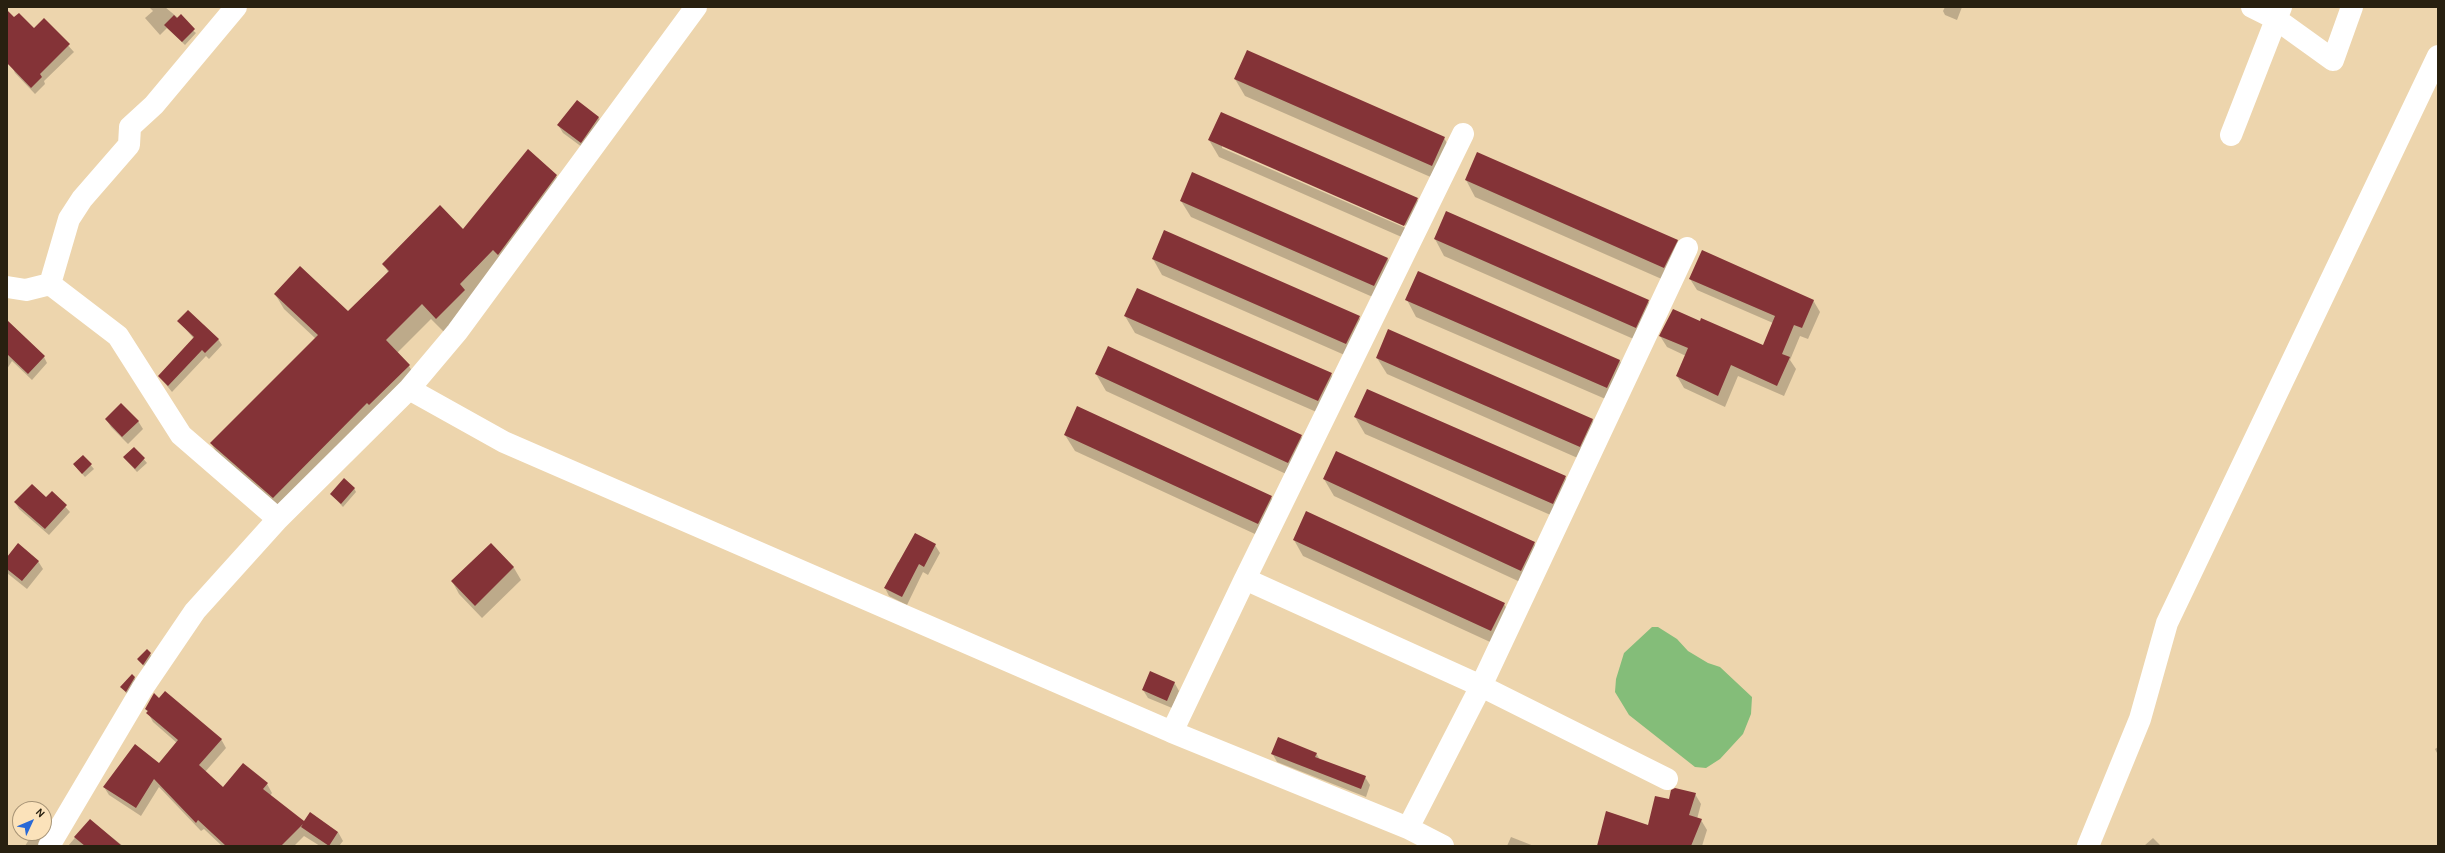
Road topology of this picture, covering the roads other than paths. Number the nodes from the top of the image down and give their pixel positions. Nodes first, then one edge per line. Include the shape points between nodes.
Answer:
1 (236, 7) edge
2 (696, 7) edge
3 (2252, 7) edge
4 (2352, 7) edge
5 (2278, 13) edge
6 (2438, 56) edge
7 (1463, 134) dead end
8 (2231, 134) dead end
9 (1686, 248) dead end
10 (50, 284) junction
11 (7, 287) edge
12 (409, 389) junction
13 (278, 519) junction
14 (1245, 580) junction
15 (1481, 686) junction
16 (1172, 732) junction
17 (1667, 780) dead end
18 (1408, 828) junction
19 (49, 846) edge
20 (1443, 846) edge
21 (2088, 846) edge

1 - 10 street via 154,105 130,127 129,145 82,199 69,219
2 - 12 street via 457,332
3 - 5 street
4 - 5 street via 2332,60
5 - 8 street
6 - 21 street via 2167,623 2140,718
7 - 14 street
9 - 15 street
10 - 11 street via 26,290
10 - 13 street via 118,336 180,435
12 - 13 street
12 - 16 street via 504,442
13 - 19 street via 195,611 168,649
14 - 15 street
14 - 16 street
15 - 17 street
15 - 18 street
16 - 18 street
18 - 20 street

